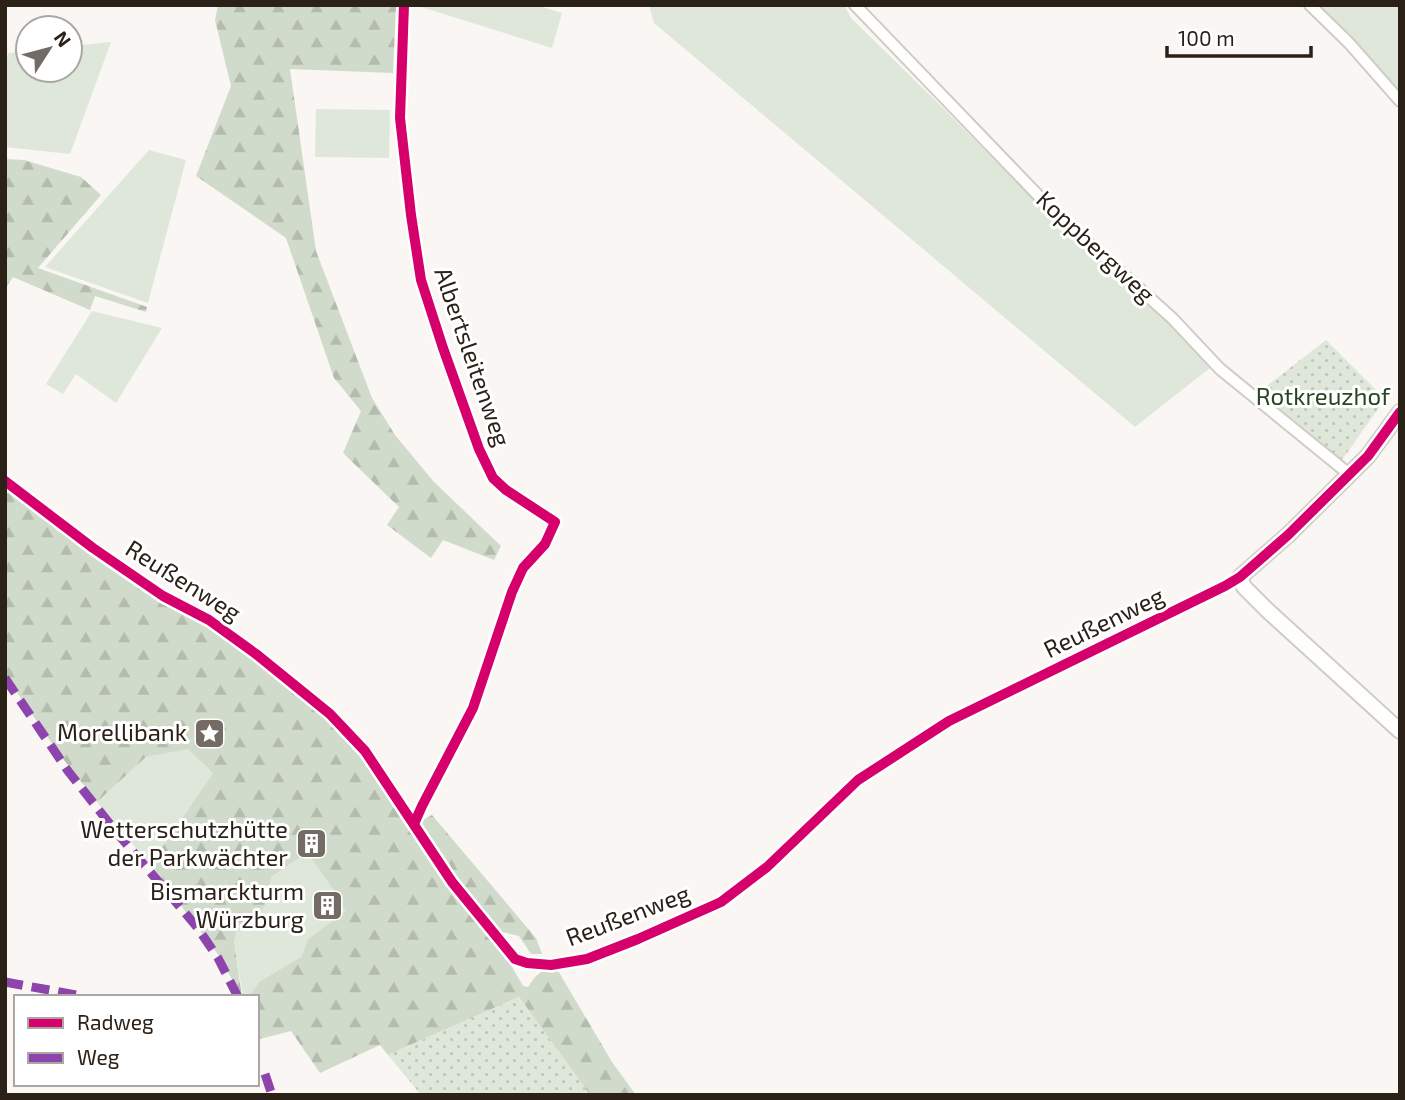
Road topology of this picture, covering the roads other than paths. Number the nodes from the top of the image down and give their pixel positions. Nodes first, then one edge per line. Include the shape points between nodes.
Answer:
1 (404, 5) edge
2 (855, 5) edge
3 (1310, 5) edge
4 (1400, 101) edge
5 (1400, 412) edge
6 (1349, 474) junction
7 (5, 481) edge
8 (1240, 577) junction
9 (1400, 731) edge
10 (414, 824) junction

1 - 10 street, Albertsleitenweg via 400,118 421,280 493,478 555,522 545,544 523,568 473,708
2 - 6 street, Koppbergweg via 1057,215 1172,318 1220,369
3 - 4 street
5 - 6 street
6 - 8 street
7 - 10 street, Reußenweg via 163,596 237,640 330,714 365,751
8 - 9 street via 1267,610
8 - 10 street, Reußenweg via 949,721 858,780 767,867 721,902 587,959 551,965 515,959 452,882

